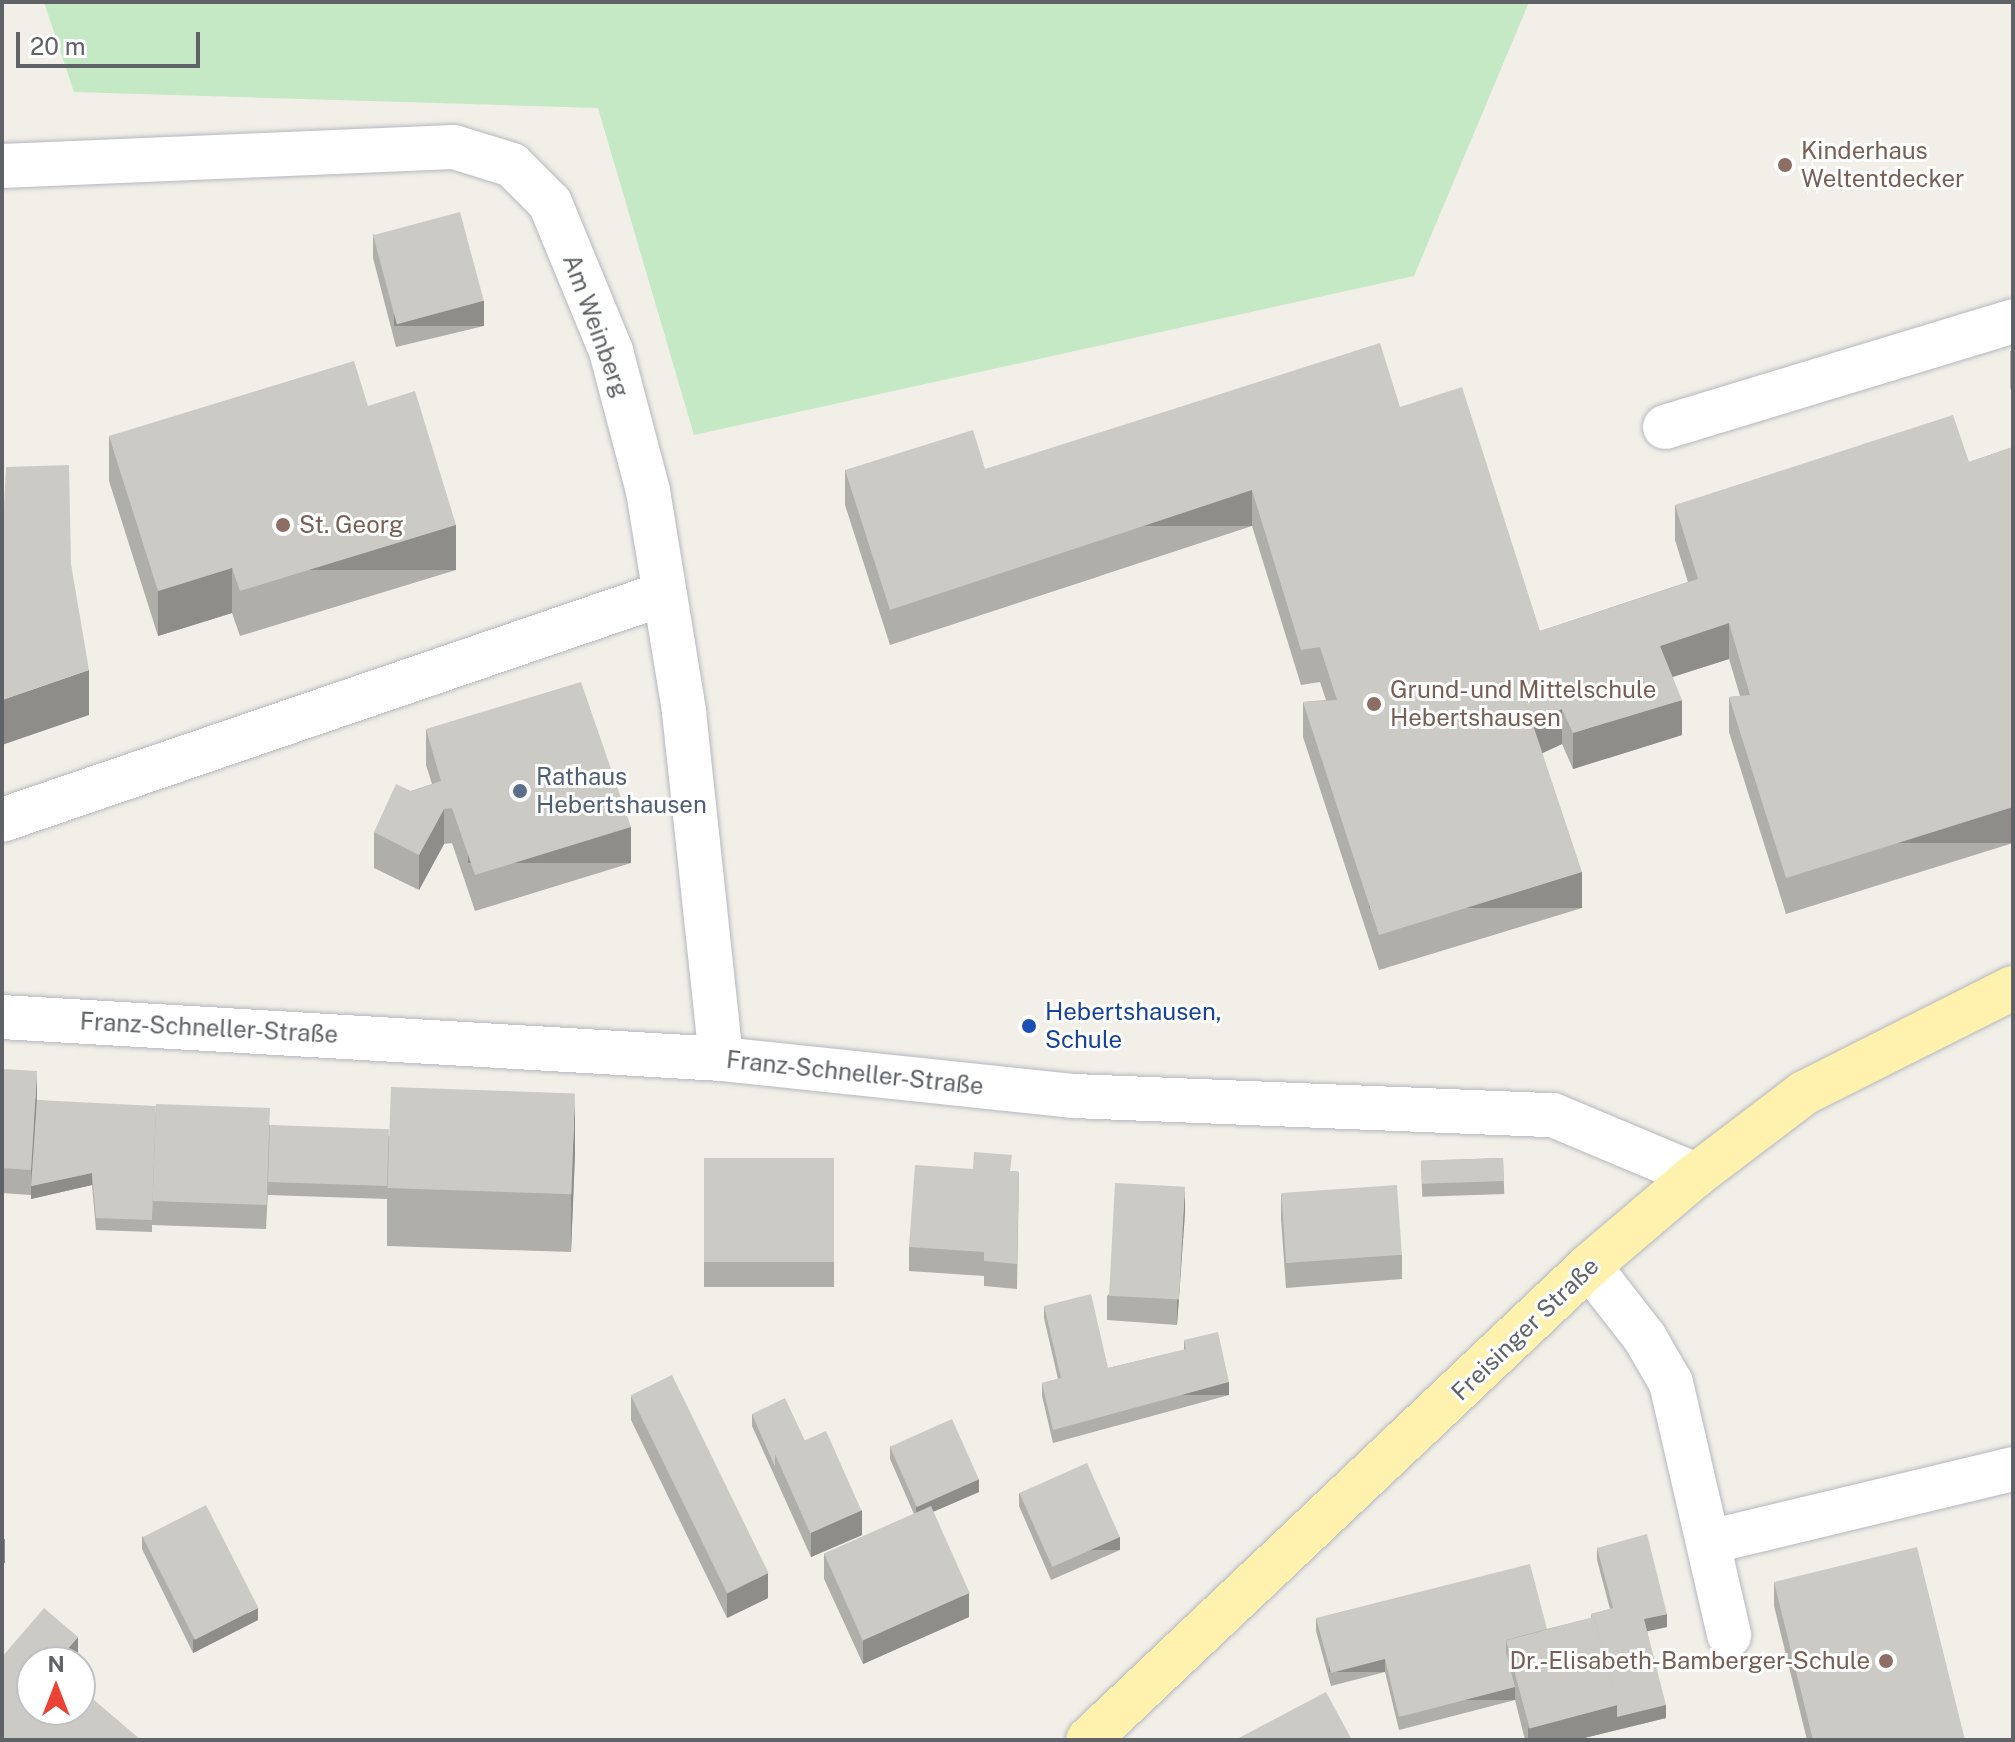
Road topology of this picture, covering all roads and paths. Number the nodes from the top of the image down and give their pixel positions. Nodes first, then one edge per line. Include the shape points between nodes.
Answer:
1 (2, 166) edge
2 (2013, 321) edge
3 (1665, 427) dead end
4 (663, 594) junction
5 (2, 820) edge
6 (2013, 988) edge
7 (2, 1017) edge
8 (721, 1059) junction
9 (1696, 1175) junction
10 (1589, 1266) junction
11 (2013, 1469) edge
12 (1709, 1542) junction
13 (1729, 1635) dead end
14 (1088, 1740) edge

1 - 4 street, Am Weinberg via 454,147 512,165 550,203 611,351 648,491
2 - 3 street
4 - 5 street
4 - 8 street, Am Weinberg via 684,712
6 - 9 main road, Freisinger Straße via 1804,1093
7 - 8 street, Franz-Schneller-Straße
8 - 9 street, Franz-Schneller-Straße via 1042,1094 1553,1115
9 - 10 main road, Freisinger Straße
10 - 12 street via 1645,1338 1671,1383
10 - 14 main road, Freisinger Straße
11 - 12 street
12 - 13 street

